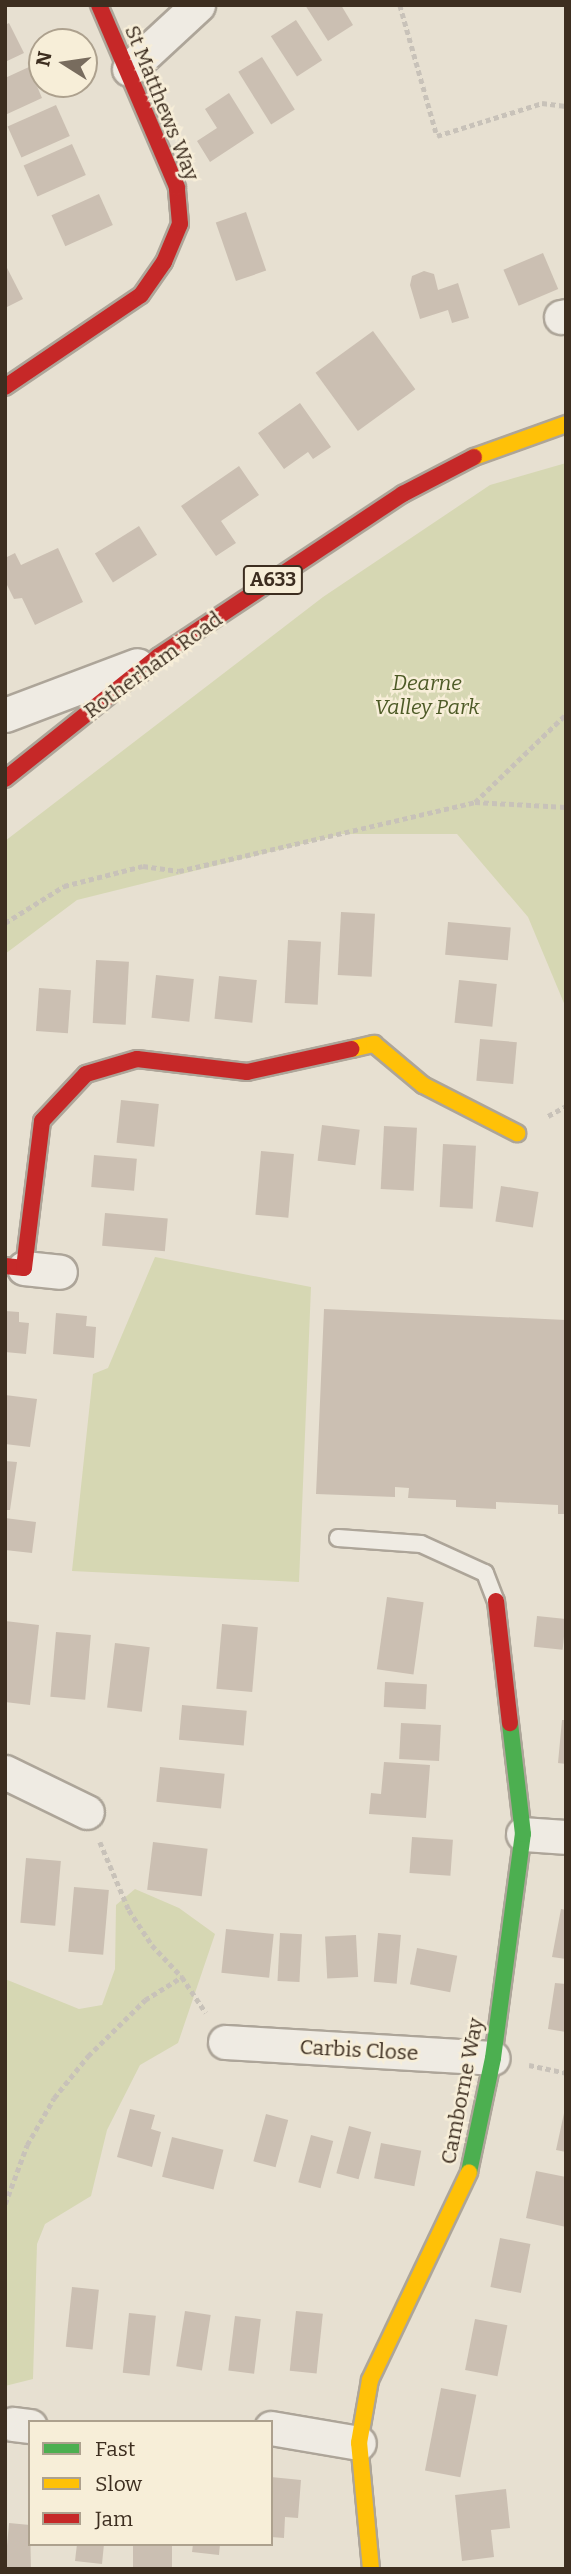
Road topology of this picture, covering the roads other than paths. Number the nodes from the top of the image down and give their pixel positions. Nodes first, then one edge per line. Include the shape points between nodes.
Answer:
1 (99, 5) edge
2 (198, 5) edge
3 (129, 69) junction
4 (5, 387) edge
5 (566, 424) edge
6 (159, 656) junction
7 (5, 715) edge
8 (5, 779) edge
9 (517, 1133) dead end
10 (15, 1267) edge
11 (60, 1272) dead end
12 (338, 1538) dead end
13 (496, 1601) joint
14 (5, 1772) edge
15 (87, 1812) road end
16 (523, 1834) junction
17 (566, 1837) edge
18 (225, 2042) road end
19 (493, 2058) junction
20 (273, 2428) edge
21 (359, 2443) junction
22 (371, 2569) edge

1 - 3 street, St Matthews Way
2 - 3 street
3 - 4 street, St Matthews Way via 177,187 180,224 164,262 141,295
5 - 6 street, Rotherham Road / A633 via 487,450 403,494
6 - 7 street
6 - 8 street, Rotherham Road / A633
9 - 10 street via 423,1085 374,1044 247,1072 137,1059 86,1074 42,1121
10 - 11 street
12 - 13 lane via 421,1544 485,1573
13 - 16 street, Camborne Way
14 - 15 street
16 - 17 street
16 - 19 street, Camborne Way
18 - 19 street, Carbis Close
19 - 21 street, Camborne Way via 470,2171 370,2380
20 - 21 street
21 - 22 street, Camborne Way

